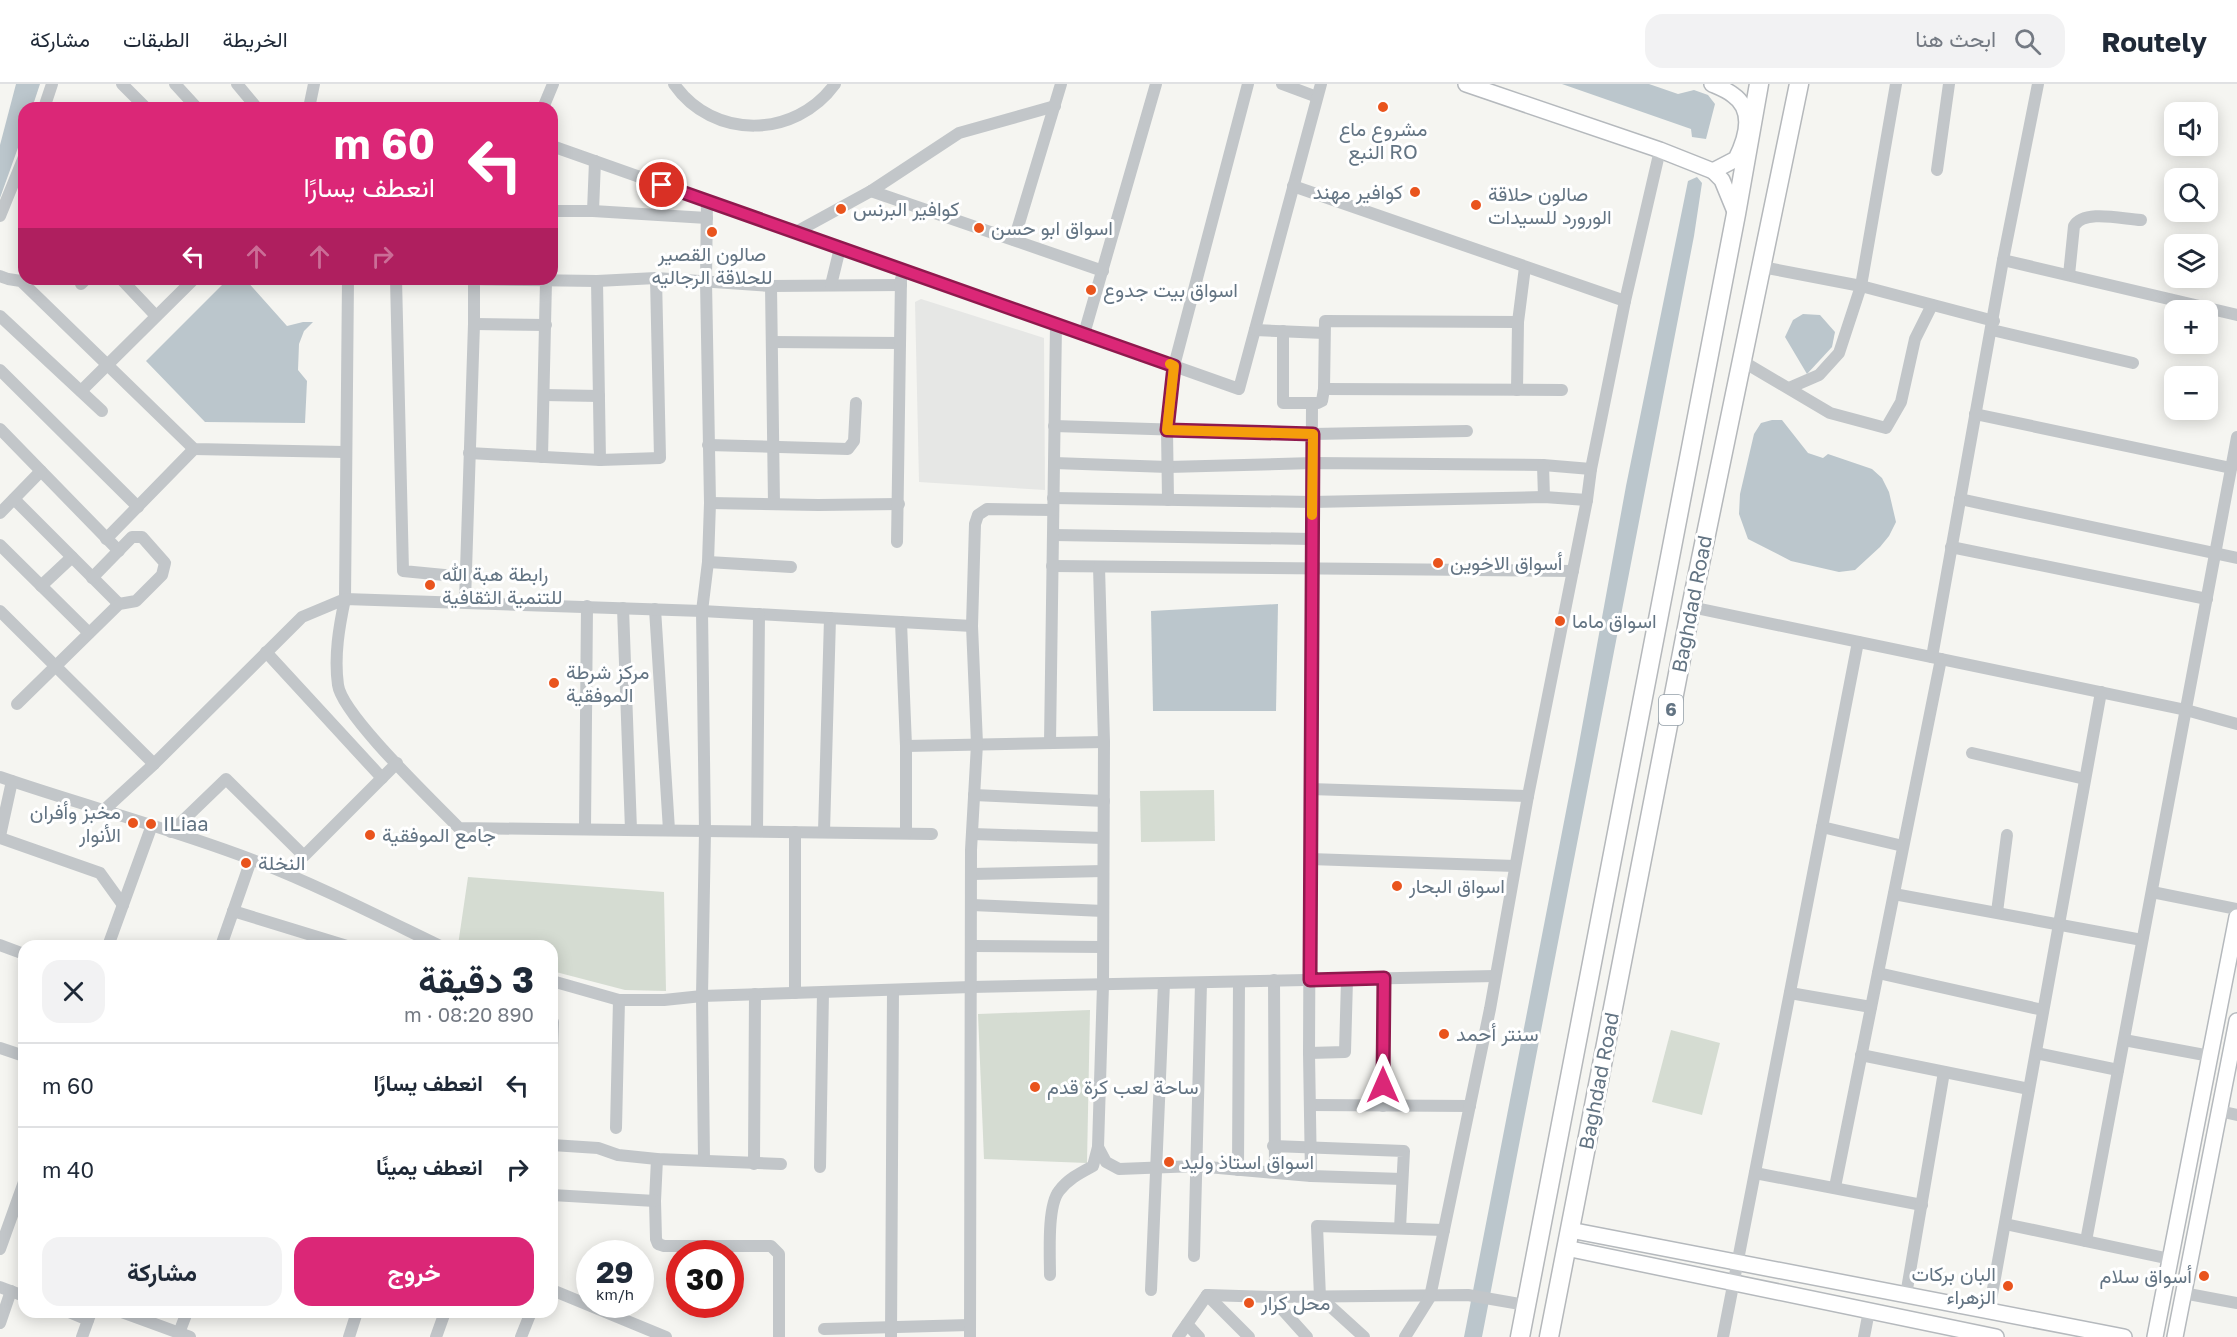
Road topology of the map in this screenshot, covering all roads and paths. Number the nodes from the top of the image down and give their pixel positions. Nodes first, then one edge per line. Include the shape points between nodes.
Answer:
1 (52, 84) edge
2 (122, 84) edge
3 (175, 84) edge
4 (237, 84) edge
5 (314, 84) edge
6 (554, 84) edge
7 (674, 84) edge
8 (835, 84) edge
9 (1061, 84) edge
10 (1156, 84) edge
11 (1248, 84) edge
12 (1282, 84) edge
13 (1466, 84) edge
14 (1712, 84) edge
15 (1759, 84) edge
16 (1799, 84) edge
17 (1896, 84) edge
18 (1949, 84) edge
19 (2038, 84) edge
20 (1319, 90) edge
21 (46, 102) edge
22 (140, 102) edge
23 (192, 102) edge
24 (252, 102) edge
25 (310, 102) edge
26 (546, 102) edge
27 (1055, 106) junction
28 (558, 148) edge
29 (1660, 150) junction
30 (595, 161) junction
31 (1937, 170) dead end
32 (1713, 171) junction
33 (18, 172) edge
34 (1293, 186) junction
35 (871, 190) junction
36 (707, 201) junction
37 (558, 211) edge
38 (594, 211) junction
39 (1736, 214) junction
40 (0, 216) edge
41 (706, 218) junction
42 (2141, 220) dead end
43 (796, 232) junction
44 (1014, 240) junction
45 (840, 248) junction
46 (2003, 260) junction
47 (1525, 267) junction
48 (1762, 267) junction
49 (902, 269) junction
50 (1103, 271) junction
51 (2069, 275) junction
52 (0, 276) edge
53 (656, 278) junction
54 (18, 281) edge
55 (558, 281) edge
56 (597, 281) junction
57 (706, 281) junction
58 (25, 285) edge
59 (127, 285) edge
60 (188, 285) edge
61 (348, 285) edge
62 (396, 285) edge
63 (470, 285) edge
64 (546, 285) edge
65 (831, 285) junction
66 (901, 285) junction
67 (771, 286) junction
68 (1861, 286) junction
69 (1625, 302) junction
70 (1932, 305) junction
71 (2237, 315) edge
72 (0, 316) edge
73 (156, 316) junction
74 (1518, 322) junction
75 (474, 324) junction
76 (1056, 324) junction
77 (546, 325) junction
78 (1993, 325) junction
79 (1255, 330) junction
80 (1283, 331) junction
81 (1324, 333) junction
82 (1084, 334) junction
83 (772, 342) junction
84 (900, 343) junction
85 (1742, 361) junction
86 (2133, 363) dead end
87 (108, 364) junction
88 (1174, 366) junction
89 (0, 370) edge
90 (1789, 388) junction
91 (1324, 389) junction
92 (1517, 390) junction
93 (1562, 390) dead end
94 (81, 391) junction
95 (544, 395) junction
96 (599, 396) junction
97 (856, 403) dead end
98 (1312, 403) junction
99 (102, 411) dead end
100 (1975, 414) junction
101 (1054, 426) junction
102 (0, 429) edge
103 (1167, 430) junction
104 (1467, 431) dead end
105 (1313, 434) junction
106 (2237, 437) edge
107 (708, 445) junction
108 (774, 446) junction
109 (194, 449) junction
110 (345, 452) junction
111 (469, 453) junction
112 (542, 457) junction
113 (600, 460) junction
114 (1054, 463) junction
115 (1313, 463) junction
116 (1544, 465) junction
117 (1168, 466) junction
118 (2231, 468) junction
119 (1591, 469) junction
120 (41, 471) junction
121 (1544, 497) junction
122 (14, 499) junction
123 (1960, 499) junction
124 (1168, 500) junction
125 (1587, 500) junction
126 (1312, 502) junction
127 (710, 503) junction
128 (774, 504) junction
129 (899, 504) junction
130 (1053, 504) junction
131 (138, 507) junction
132 (0, 513) edge
133 (1053, 535) junction
134 (106, 538) junction
135 (1312, 539) junction
136 (897, 542) dead end
137 (0, 545) edge
138 (1951, 547) junction
139 (119, 551) junction
140 (2215, 554) junction
141 (72, 557) junction
142 (2237, 558) edge
143 (708, 562) junction
144 (1053, 566) junction
145 (791, 567) dead end
146 (1099, 567) junction
147 (1311, 569) junction
148 (1573, 571) junction
149 (465, 577) junction
150 (92, 578) junction
151 (41, 586) junction
152 (345, 599) junction
153 (2207, 599) junction
154 (465, 601) junction
155 (119, 604) junction
156 (587, 606) junction
157 (1691, 607) junction
158 (622, 608) junction
159 (655, 609) junction
160 (0, 611) edge
161 (702, 611) junction
162 (759, 614) junction
163 (830, 618) junction
164 (901, 622) junction
165 (972, 626) junction
166 (89, 633) junction
167 (1858, 642) junction
168 (266, 652) junction
169 (1937, 658) junction
170 (55, 666) junction
171 (2101, 692) junction
172 (17, 704) dead end
173 (2186, 710) junction
174 (2237, 724) edge
175 (1104, 742) junction
176 (1050, 743) junction
177 (977, 744) junction
178 (906, 746) junction
179 (1972, 753) dead end
180 (397, 763) junction
181 (154, 764) junction
182 (382, 778) junction
183 (6, 779) edge
184 (2085, 779) junction
185 (1310, 789) junction
186 (974, 795) junction
187 (1528, 796) junction
188 (1104, 801) junction
189 (103, 811) junction
190 (152, 825) junction
191 (1822, 827) junction
192 (585, 829) junction
193 (631, 830) junction
194 (669, 830) junction
195 (705, 831) junction
196 (758, 831) junction
197 (171, 832) junction
198 (795, 832) junction
199 (824, 832) junction
200 (906, 833) junction
201 (932, 834) dead end
202 (972, 834) junction
203 (2007, 835) dead end
204 (0, 837) edge
205 (1103, 838) junction
206 (1903, 846) junction
207 (1310, 859) junction
208 (252, 860) junction
209 (1515, 866) junction
210 (1103, 871) junction
211 (972, 874) junction
212 (2151, 892) junction
213 (1894, 894) junction
214 (123, 905) junction
215 (972, 905) junction
216 (2237, 909) edge
217 (233, 911) junction
218 (1103, 912) junction
219 (1997, 912) junction
220 (2237, 917) edge
221 (2059, 924) junction
222 (110, 940) edge
223 (223, 940) edge
224 (313, 940) edge
225 (428, 940) edge
226 (2142, 940) junction
227 (0, 945) edge
228 (972, 946) junction
229 (1103, 946) junction
230 (18, 952) edge
231 (1878, 973) junction
232 (1495, 976) junction
233 (1384, 978) junction
234 (1274, 980) junction
235 (1310, 980) junction
236 (1347, 980) junction
237 (1239, 982) junction
238 (558, 983) edge
239 (1164, 983) junction
240 (1201, 983) junction
241 (1102, 985) junction
242 (971, 987) junction
243 (894, 990) junction
244 (823, 992) junction
245 (795, 993) junction
246 (1790, 993) junction
247 (755, 994) junction
248 (702, 996) junction
249 (619, 1000) junction
250 (1871, 1006) junction
251 (2043, 1010) junction
252 (2236, 1026) edge
253 (2124, 1040) junction
254 (0, 1048) edge
255 (1309, 1053) junction
256 (2036, 1053) junction
257 (18, 1054) edge
258 (1861, 1055) junction
259 (2210, 1056) junction
260 (2118, 1070) junction
261 (1944, 1072) junction
262 (2029, 1089) junction
263 (1311, 1105) junction
264 (1383, 1106) junction
265 (1470, 1106) junction
266 (2219, 1112) junction
267 (2237, 1115) edge
268 (616, 1128) dead end
269 (558, 1145) edge
270 (1273, 1146) junction
271 (1098, 1147) junction
272 (1311, 1148) junction
273 (657, 1159) junction
274 (704, 1160) junction
275 (753, 1164) junction
276 (781, 1164) dead end
277 (1196, 1166) junction
278 (820, 1167) dead end
279 (1157, 1168) junction
280 (1238, 1170) junction
281 (1275, 1172) junction
282 (1755, 1173) junction
283 (1311, 1176) junction
284 (1402, 1179) junction
285 (1835, 1187) junction
286 (558, 1195) edge
287 (18, 1199) edge
288 (655, 1201) junction
289 (1922, 1205) junction
290 (2005, 1224) junction
291 (1401, 1228) junction
292 (1444, 1230) junction
293 (1570, 1230) junction
294 (2086, 1241) junction
295 (1566, 1248) junction
296 (0, 1249) edge
297 (1194, 1256) dead end
298 (2170, 1259) junction
299 (1737, 1262) junction
300 (1050, 1275) dead end
301 (1734, 1283) junction
302 (5, 1289) edge
303 (1151, 1290) dead end
304 (558, 1292) edge
305 (2183, 1293) junction
306 (1207, 1295) junction
307 (1906, 1295) junction
308 (1320, 1297) junction
309 (1430, 1297) junction
310 (1271, 1298) junction
311 (2237, 1303) edge
312 (1526, 1305) junction
313 (1869, 1311) junction
314 (1989, 1311) junction
315 (89, 1318) edge
316 (138, 1318) edge
317 (186, 1318) edge
318 (355, 1318) edge
319 (443, 1318) edge
320 (529, 1318) edge
321 (0, 1323) edge
322 (1187, 1324) junction
323 (824, 1329) dead end
324 (970, 1331) edge
325 (891, 1333) edge
326 (184, 1335) edge
327 (82, 1337) edge
328 (348, 1337) edge
329 (436, 1337) edge
330 (521, 1337) edge
331 (666, 1337) edge
332 (779, 1337) edge
333 (1178, 1337) edge
334 (1200, 1337) edge
335 (1249, 1337) edge
336 (1307, 1337) edge
337 (1364, 1337) edge
338 (1405, 1337) edge
339 (1520, 1337) edge
340 (1549, 1337) edge
341 (1723, 1337) edge
342 (1864, 1337) edge
343 (1996, 1337) edge
344 (2124, 1337) edge
345 (2155, 1337) edge
346 (2175, 1337) edge

1 - 21 street
2 - 22 street
3 - 23 street
4 - 24 street
5 - 25 street
6 - 26 street
7 - 8 street via 685,98 708,114 732,124 758,127 802,114
9 - 27 street
10 - 50 street
11 - 88 street
12 - 20 street
13 - 29 main road
14 - 32 main road via 1744,105 1747,129 1736,159
15 - 39 highway, Baghdad Road / 6
16 - 48 highway, Baghdad Road / 6
17 - 68 street
18 - 31 street
19 - 46 street
20 - 34 street
27 - 35 street via 959,133
27 - 44 street
28 - 30 street
29 - 32 main road
29 - 69 street
30 - 36 street
30 - 38 street
32 - 39 main road via 1722,180
33 - 40 street
34 - 47 street
34 - 79 street
35 - 43 street
35 - 44 street
36 - 41 street
36 - 43 street
37 - 38 street
38 - 41 street
39 - 312 highway, Baghdad Road / 6
41 - 57 street
42 - 51 street via 2087,216 2078,219
43 - 45 street
44 - 50 street
45 - 49 street
45 - 65 street
46 - 51 street
46 - 78 street
47 - 69 street
47 - 74 street
48 - 68 street
48 - 85 highway, Baghdad Road / 6
49 - 66 street
49 - 76 street
50 - 82 street
51 - 71 street
52 - 54 street
53 - 56 street
53 - 57 street
53 - 113 street via 660,458
55 - 56 street
56 - 96 street
57 - 67 street
57 - 107 street
58 - 87 street
59 - 73 street
60 - 73 street
61 - 110 street
62 - 149 street via 403,571
63 - 75 street
64 - 77 street
65 - 66 street
65 - 67 street
66 - 84 street
67 - 83 street
68 - 70 street
68 - 90 street via 1839,353 1818,375
69 - 119 street
70 - 78 street
70 - 90 street via 1915,339 1901,402 1886,429 1830,413
72 - 94 street
73 - 87 street
74 - 81 street via 1325,321
74 - 92 street
75 - 77 street
75 - 111 street
76 - 82 street
76 - 101 street
77 - 95 street
78 - 86 street
78 - 100 street
79 - 80 street
79 - 88 street via 1239,389
80 - 81 street
80 - 98 street via 1283,403
81 - 91 street
82 - 88 street
83 - 84 street
83 - 108 street
84 - 129 street
85 - 90 street
85 - 157 highway, Baghdad Road / 6
87 - 94 street
87 - 109 street
88 - 103 street
89 - 131 street
91 - 92 street
91 - 98 street via 1322,401
92 - 93 street
94 - 99 street
95 - 96 street
95 - 112 street
96 - 113 street
97 - 108 street via 854,441 848,449
98 - 105 street
100 - 118 street
100 - 123 street
101 - 103 street
101 - 114 street
102 - 120 street
103 - 105 street
103 - 117 street
104 - 105 street
105 - 115 street
106 - 118 street
107 - 108 street
107 - 127 street
108 - 128 street
109 - 110 street
109 - 131 street
110 - 152 street
111 - 112 street
111 - 149 street
112 - 113 street
114 - 117 street
114 - 130 street
115 - 116 street
115 - 117 street
115 - 126 street
116 - 119 street
116 - 121 street
117 - 124 street
118 - 140 street
119 - 125 street
120 - 122 street
120 - 134 street
121 - 125 street
121 - 126 street
122 - 132 street
122 - 141 street
123 - 138 street
123 - 140 street
124 - 126 street
124 - 130 street
125 - 148 street
126 - 135 street
127 - 128 street
127 - 143 street
128 - 129 street
129 - 136 street
130 - 133 street
130 - 165 street via 987,509 978,515
131 - 134 street
133 - 135 street
133 - 144 street
134 - 139 street
135 - 147 street
137 - 151 street
138 - 153 street
138 - 169 street
139 - 150 street
139 - 155 street via 132,537 142,537 165,563 162,575 136,601
140 - 142 street
140 - 153 street
141 - 150 street
141 - 151 street
143 - 145 street
143 - 161 street
144 - 146 street
144 - 176 street
146 - 147 street
146 - 175 street
147 - 148 street
147 - 185 street
148 - 187 street
149 - 154 street
150 - 155 street
151 - 166 street
152 - 154 street
152 - 168 street via 302,616
152 - 180 street via 337,640 338,687 353,717
153 - 173 street
154 - 156 street
155 - 166 street
156 - 158 street
156 - 192 street
157 - 167 street
157 - 293 highway, Baghdad Road / 6
158 - 159 street
158 - 193 street
159 - 161 street
159 - 194 street
160 - 170 street
161 - 162 street
161 - 195 street
162 - 163 street
162 - 196 street
163 - 164 street
163 - 199 street
164 - 165 street
164 - 178 street
165 - 177 street
166 - 170 street
167 - 169 street
167 - 191 street
168 - 181 street
168 - 182 street
169 - 171 street
169 - 206 street
170 - 172 street
170 - 181 street
171 - 173 street
171 - 184 street
173 - 174 street
173 - 212 street
175 - 176 street
175 - 188 street
176 - 177 street
177 - 178 street
177 - 186 street
178 - 200 street
179 - 184 street
180 - 182 street
180 - 192 street via 459,828
181 - 189 street
182 - 197 street via 304,856 226,779
183 - 189 street
183 - 204 street
184 - 221 street
185 - 187 street
185 - 207 street
186 - 188 street
186 - 202 street
187 - 209 street
188 - 205 street
189 - 190 street
190 - 197 street
190 - 214 street
191 - 206 street
191 - 246 street
192 - 193 street
193 - 194 street
194 - 195 street
195 - 196 street
195 - 248 street
196 - 198 street
197 - 208 street
198 - 199 street
198 - 245 street
199 - 200 street
200 - 201 street
202 - 205 street
202 - 211 street
203 - 219 street
204 - 214 street via 100,873
205 - 210 street
206 - 213 street
207 - 209 street
207 - 235 street
208 - 217 street
208 - 225 street
209 - 232 street
210 - 211 street
210 - 218 street
211 - 215 street
212 - 216 street
212 - 226 street
213 - 219 street
213 - 231 street
214 - 222 street
215 - 218 street
215 - 228 street
217 - 223 street
217 - 224 street
218 - 229 street
219 - 221 street
220 - 259 main road
221 - 226 street
221 - 251 street
226 - 253 street
227 - 230 street
228 - 229 street
228 - 242 street
229 - 241 street
231 - 250 street
231 - 251 street
232 - 233 street
232 - 265 street
233 - 236 street
233 - 264 street
234 - 235 street
234 - 237 street
234 - 270 street
235 - 236 street
235 - 255 street
236 - 255 street via 1346,1052
237 - 240 street
237 - 280 street
238 - 249 street
239 - 240 street
239 - 241 street
239 - 279 street
240 - 277 street
241 - 242 street
241 - 271 street
242 - 243 street
242 - 324 street
243 - 244 street
243 - 325 street
244 - 245 street
244 - 278 street
245 - 247 street
246 - 250 street
246 - 282 street
247 - 248 street
247 - 275 street
248 - 249 street
248 - 274 street
249 - 268 street
250 - 258 street
251 - 256 street
252 - 266 main road
253 - 259 street
253 - 260 street
254 - 257 street
255 - 263 street
256 - 260 street
256 - 262 street
258 - 261 street
258 - 285 street
259 - 298 main road
260 - 294 street
261 - 262 street
261 - 289 street
262 - 290 street
263 - 264 street
263 - 272 street
264 - 265 street
265 - 292 street
266 - 267 street
266 - 305 main road
269 - 273 street
270 - 272 street
270 - 281 street
271 - 279 street via 1106,1162 1119,1169
271 - 300 street via 1093,1166 1071,1178 1057,1193 1050,1224
272 - 283 street
272 - 284 street via 1404,1151
273 - 274 street
273 - 288 street
274 - 275 street
275 - 276 street
277 - 279 street
277 - 280 street
277 - 297 street
279 - 303 street
280 - 281 street
281 - 283 street
282 - 285 street
282 - 299 street
283 - 284 street
284 - 291 street
285 - 289 street
286 - 288 street
287 - 296 street
288 - 332 street via 658,1244 776,1249
289 - 307 street
290 - 294 street
290 - 314 street
291 - 292 street
291 - 308 street via 1317,1226
292 - 309 street
293 - 295 highway, Baghdad Road / 6
293 - 299 main road
294 - 298 street
295 - 301 main road
295 - 340 highway, Baghdad Road / 6
298 - 345 main road
299 - 301 street
299 - 307 main road
301 - 313 main road
301 - 341 street
302 - 321 street
304 - 331 street
305 - 311 street
305 - 346 main road
306 - 310 street
306 - 322 street
306 - 335 street
307 - 314 main road
308 - 309 street
308 - 310 street
308 - 337 street
309 - 312 street via 1468,1295
309 - 338 street
310 - 336 street
312 - 339 highway, Baghdad Road / 6
313 - 342 street
313 - 343 main road
314 - 344 main road
315 - 327 street
316 - 326 street
317 - 326 street
318 - 328 street
319 - 329 street
320 - 330 street
322 - 333 street
322 - 334 street
323 - 325 street
324 - 325 street

